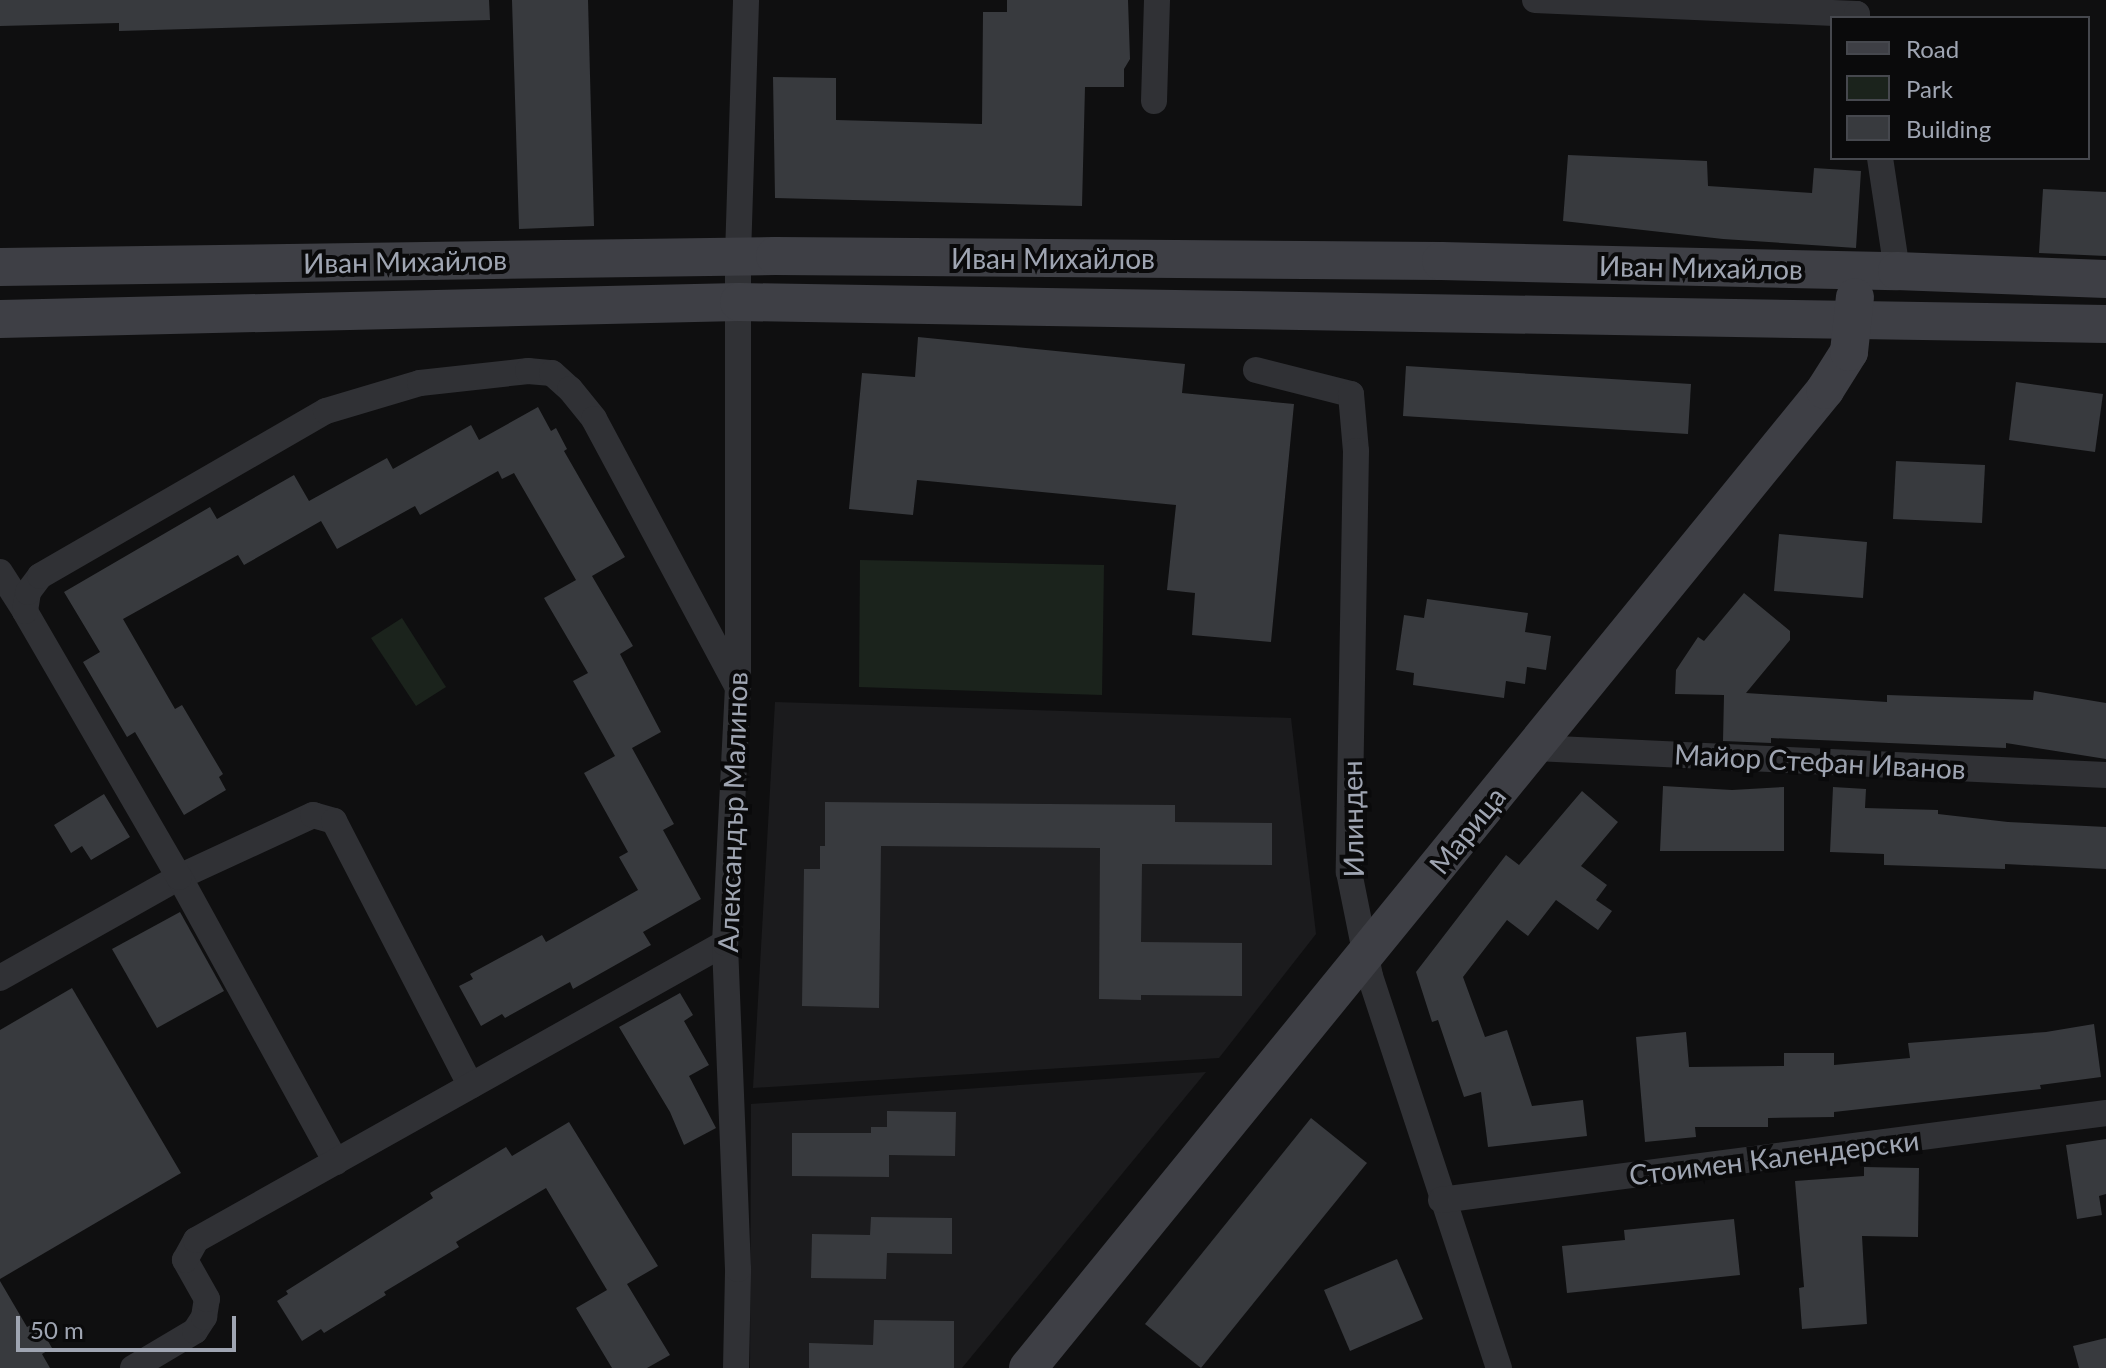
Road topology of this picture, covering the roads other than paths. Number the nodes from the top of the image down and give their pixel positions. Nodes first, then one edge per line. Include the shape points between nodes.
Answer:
1 (746, 0) edge
2 (1157, 0) edge
3 (1535, 0) edge
4 (1857, 16) edge
5 (1154, 101) dead end
6 (1880, 160) edge
7 (738, 256) junction
8 (0, 267) edge
9 (1855, 270) junction
10 (1897, 271) junction
11 (2106, 279) edge
12 (739, 302) junction
13 (0, 319) edge
14 (1854, 320) junction
15 (2106, 324) edge
16 (1256, 370) dead end
17 (0, 572) edge
18 (25, 611) junction
19 (738, 688) junction
20 (1535, 748) junction
21 (2106, 775) edge
22 (179, 877) junction
23 (725, 943) junction
24 (1366, 954) junction
25 (0, 978) edge
26 (471, 1086) junction
27 (2106, 1113) edge
28 (336, 1162) junction
29 (1441, 1200) junction
30 (133, 1368) edge
31 (736, 1368) edge
32 (1028, 1368) edge
33 (1499, 1368) edge

1 - 7 street, Александър Малинов
2 - 5 street
3 - 4 street
6 - 10 street
7 - 8 street, Иван Михайлов
7 - 9 street, Иван Михайлов
7 - 12 street, Александър Малинов
9 - 10 street, Иван Михайлов
9 - 14 street, Марица
10 - 11 street, Иван Михайлов
12 - 13 street, Иван Михайлов
12 - 14 street, Иван Михайлов
12 - 19 street, Александър Малинов
14 - 15 street, Иван Михайлов
14 - 20 street, Марица via 1849,352 1825,390
16 - 24 street, Илинден via 1351,394 1356,451 1349,872
17 - 18 street
18 - 19 street via 28,592 40,576 326,411 420,383 552,373 594,419
18 - 22 street
19 - 23 street, Александър Малинов
20 - 21 street, Майор Стефан Иванов
20 - 24 street, Марица
22 - 25 street
22 - 26 street via 313,815 334,821
22 - 28 street
23 - 26 street
23 - 31 street, Александър Малинов via 738,1269
24 - 29 street, Илинден
24 - 32 street, Марица
26 - 28 street
27 - 29 street, Стоимен Календерски
28 - 30 street via 196,1240 185,1260 207,1299 204,1317 195,1331
29 - 33 street, Илинден

